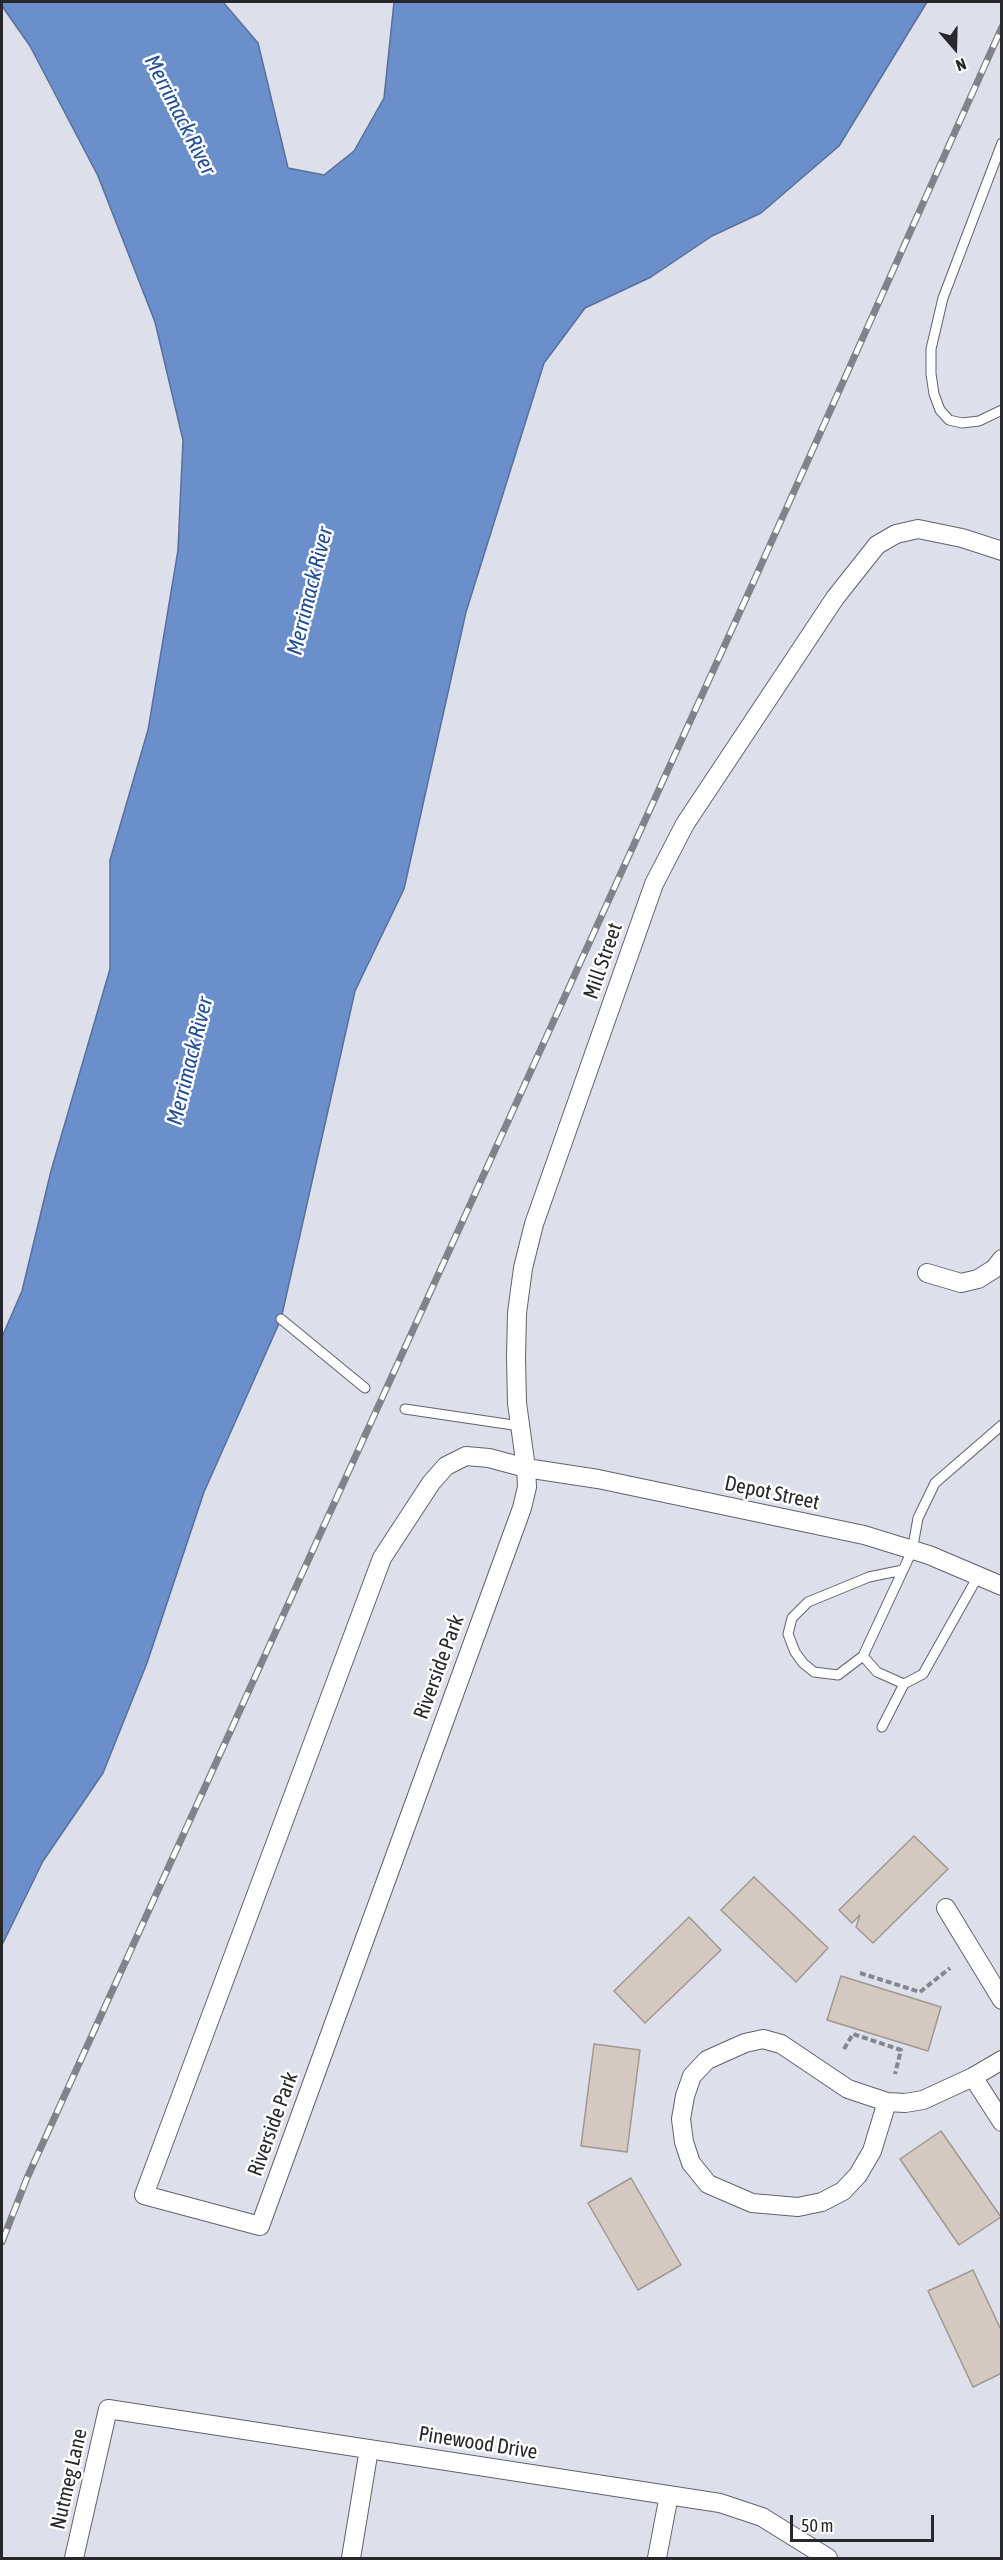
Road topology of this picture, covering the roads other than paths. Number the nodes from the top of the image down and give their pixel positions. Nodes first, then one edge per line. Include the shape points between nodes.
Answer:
1 (1002, 143) edge
2 (1002, 410) edge
3 (1002, 551) edge
4 (1002, 1258) edge
5 (927, 1273) dead end
6 (281, 1319) dead end
7 (364, 1388) dead end
8 (405, 1409) dead end
9 (1002, 1425) edge
10 (520, 1426) junction
11 (526, 1468) junction
12 (912, 1551) junction
13 (903, 1570) junction
14 (977, 1578) junction
15 (1002, 1586) edge
16 (862, 1656) junction
17 (904, 1684) junction
18 (882, 1727) dead end
19 (946, 1908) dead end
20 (1002, 2000) edge
21 (1002, 2060) edge
22 (973, 2077) junction
23 (887, 2102) junction
24 (1002, 2122) edge
25 (108, 2409) joint
26 (369, 2449) junction
27 (669, 2495) junction
28 (74, 2559) edge
29 (351, 2559) edge
30 (657, 2559) edge
31 (828, 2559) edge

1 - 2 lane via 943,298 931,349 934,394 949,420 978,421
3 - 10 street, Mill Street via 918,530 896,534 877,545 835,598 685,824 654,884 534,1224 517,1313
4 - 5 street via 994,1269 978,1279 961,1283
6 - 7 lane
8 - 10 lane
9 - 12 lane via 935,1483 918,1518
10 - 11 street, Mill Street
11 - 11 street, Riverside Park via 466,1456 446,1466 382,1558 144,2195 260,2226 522,1508
11 - 12 street, Depot Street via 598,1479 864,1535
12 - 13 lane
12 - 14 street, Depot Street
13 - 16 lane
13 - 16 lane via 869,1578 808,1602 792,1618 788,1634 795,1652 814,1672 838,1675
14 - 15 street, Depot Street
14 - 17 lane via 923,1674
16 - 17 lane via 877,1672
17 - 18 lane
19 - 20 street
21 - 22 street
22 - 23 street via 924,2100
22 - 24 street
23 - 23 street via 848,2089 781,2044 763,2040 745,2043 706,2060 692,2076 681,2119 684,2142 691,2163 708,2184 752,2203 798,2207 822,2202 843,2191 858,2175 872,2151
25 - 26 street, Pinewood Drive
25 - 28 street, Nutmeg Lane
26 - 27 street, Pinewood Drive
26 - 29 street
27 - 30 street
27 - 31 street, Pinewood Drive via 743,2509

